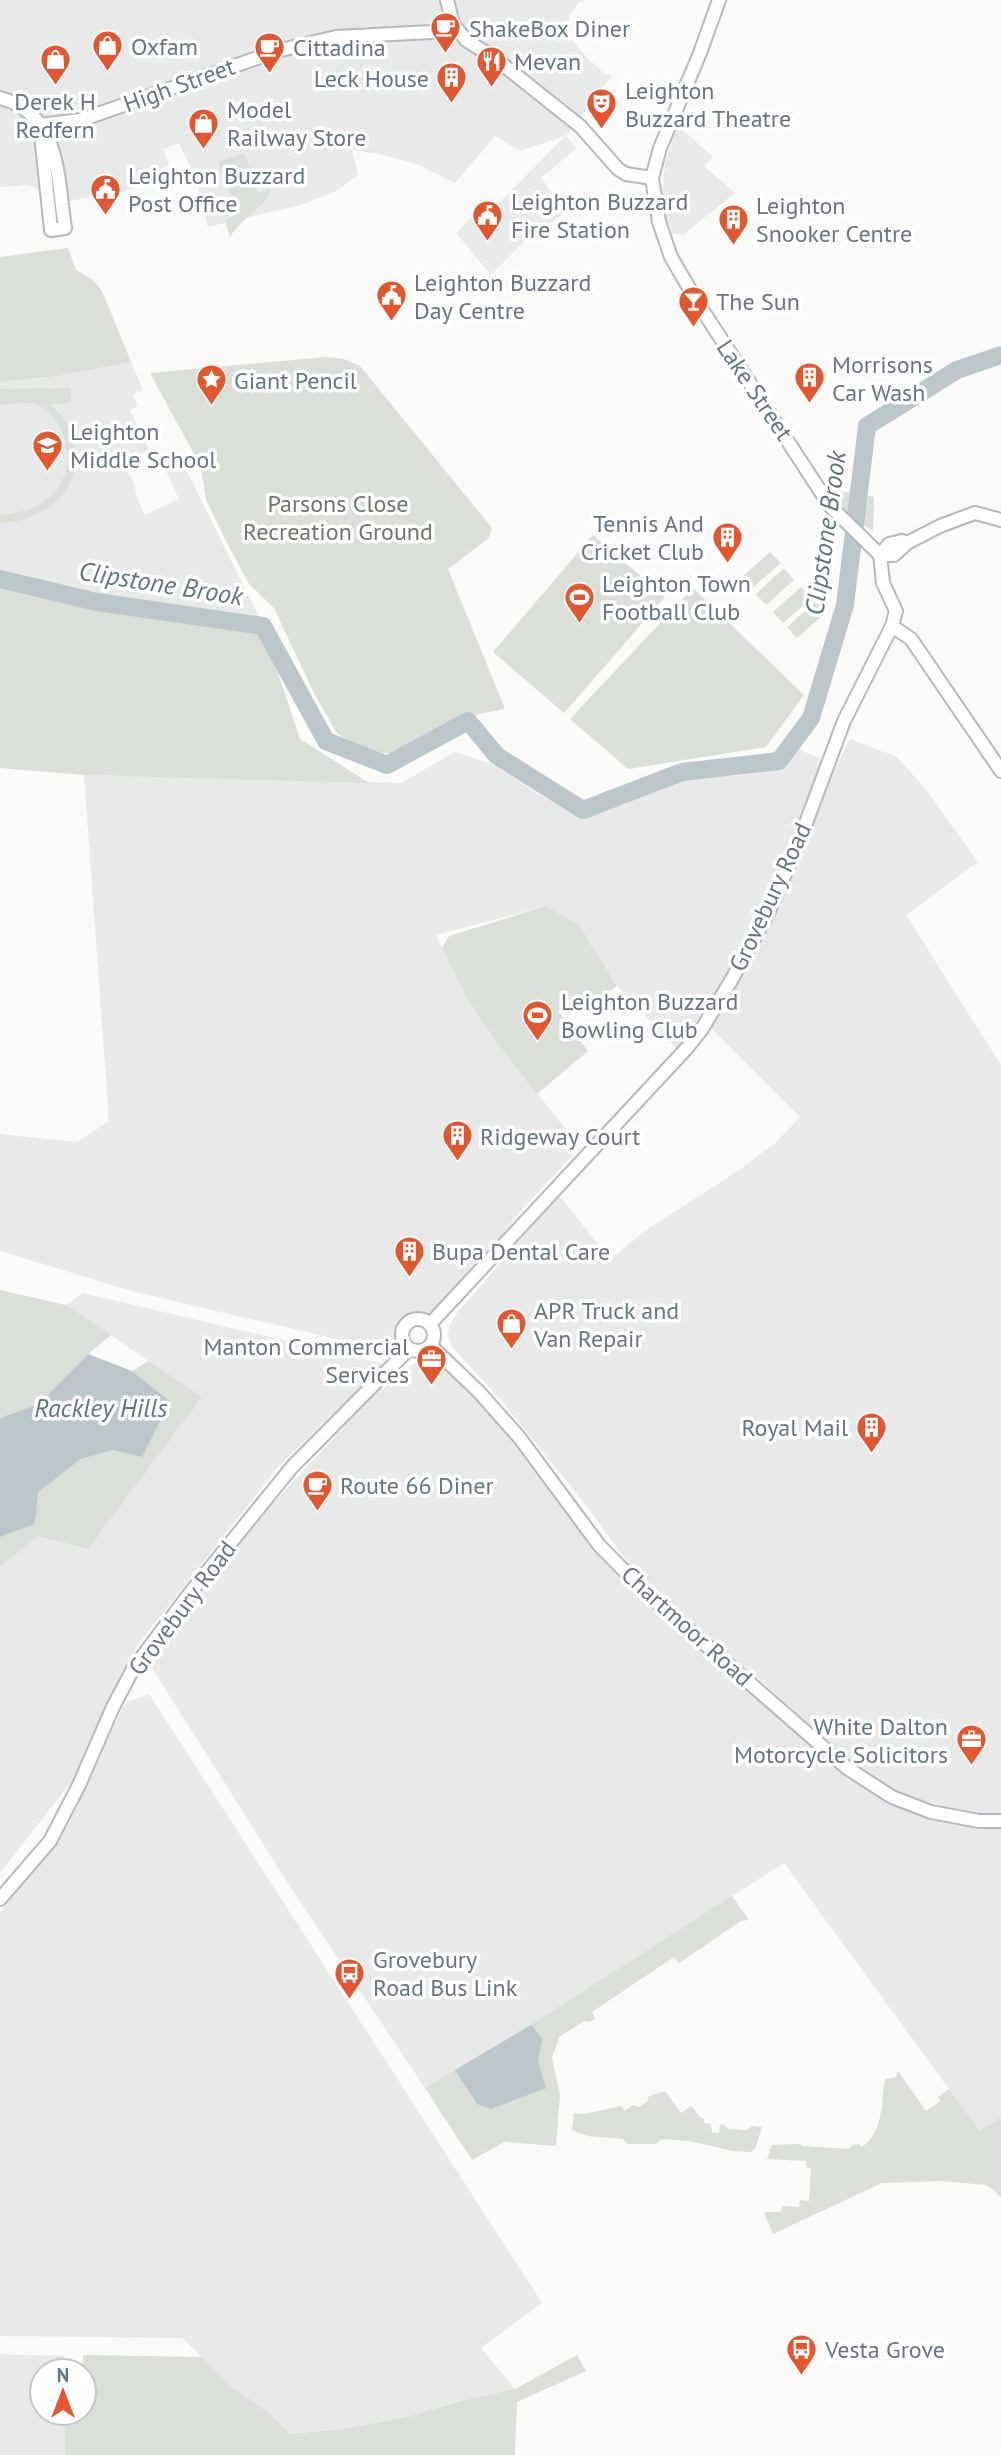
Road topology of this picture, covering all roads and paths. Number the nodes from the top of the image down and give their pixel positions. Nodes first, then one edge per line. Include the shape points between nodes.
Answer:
1 (447, 0) edge
2 (719, 0) edge
3 (453, 24) junction
4 (0, 98) edge
5 (40, 125) junction
6 (652, 178) junction
7 (1001, 520) edge
8 (880, 555) junction
9 (892, 626) junction
10 (1001, 771) edge
11 (430, 1324) junction
12 (431, 1346) junction
13 (409, 1349) junction
14 (1001, 1821) edge
15 (0, 1899) edge

1 - 3 main road
2 - 6 main road
3 - 5 main road, High Street via 431,32 336,37 277,51 81,120
3 - 6 main road via 466,40 579,126 618,169
4 - 5 main road via 32,113
5 - 5 main road via 54,153 65,228 51,230
6 - 8 main road, Lake Street via 671,257 724,345 831,506
7 - 8 main road via 975,513 907,543 889,544
8 - 9 main road via 883,583 895,611
9 - 10 main road via 911,639
9 - 11 main road, Grovebury Road via 844,721 768,913 702,1029
11 - 12 main road via 435,1336
11 - 13 main road, Grovebury Road via 416,1319 406,1324 402,1336
12 - 13 main road via 419,1352
12 - 14 main road, Chartmoor Road via 519,1437 599,1545 847,1769 892,1797 931,1812
13 - 15 main road, Grovebury Road via 292,1467 133,1669 50,1841

